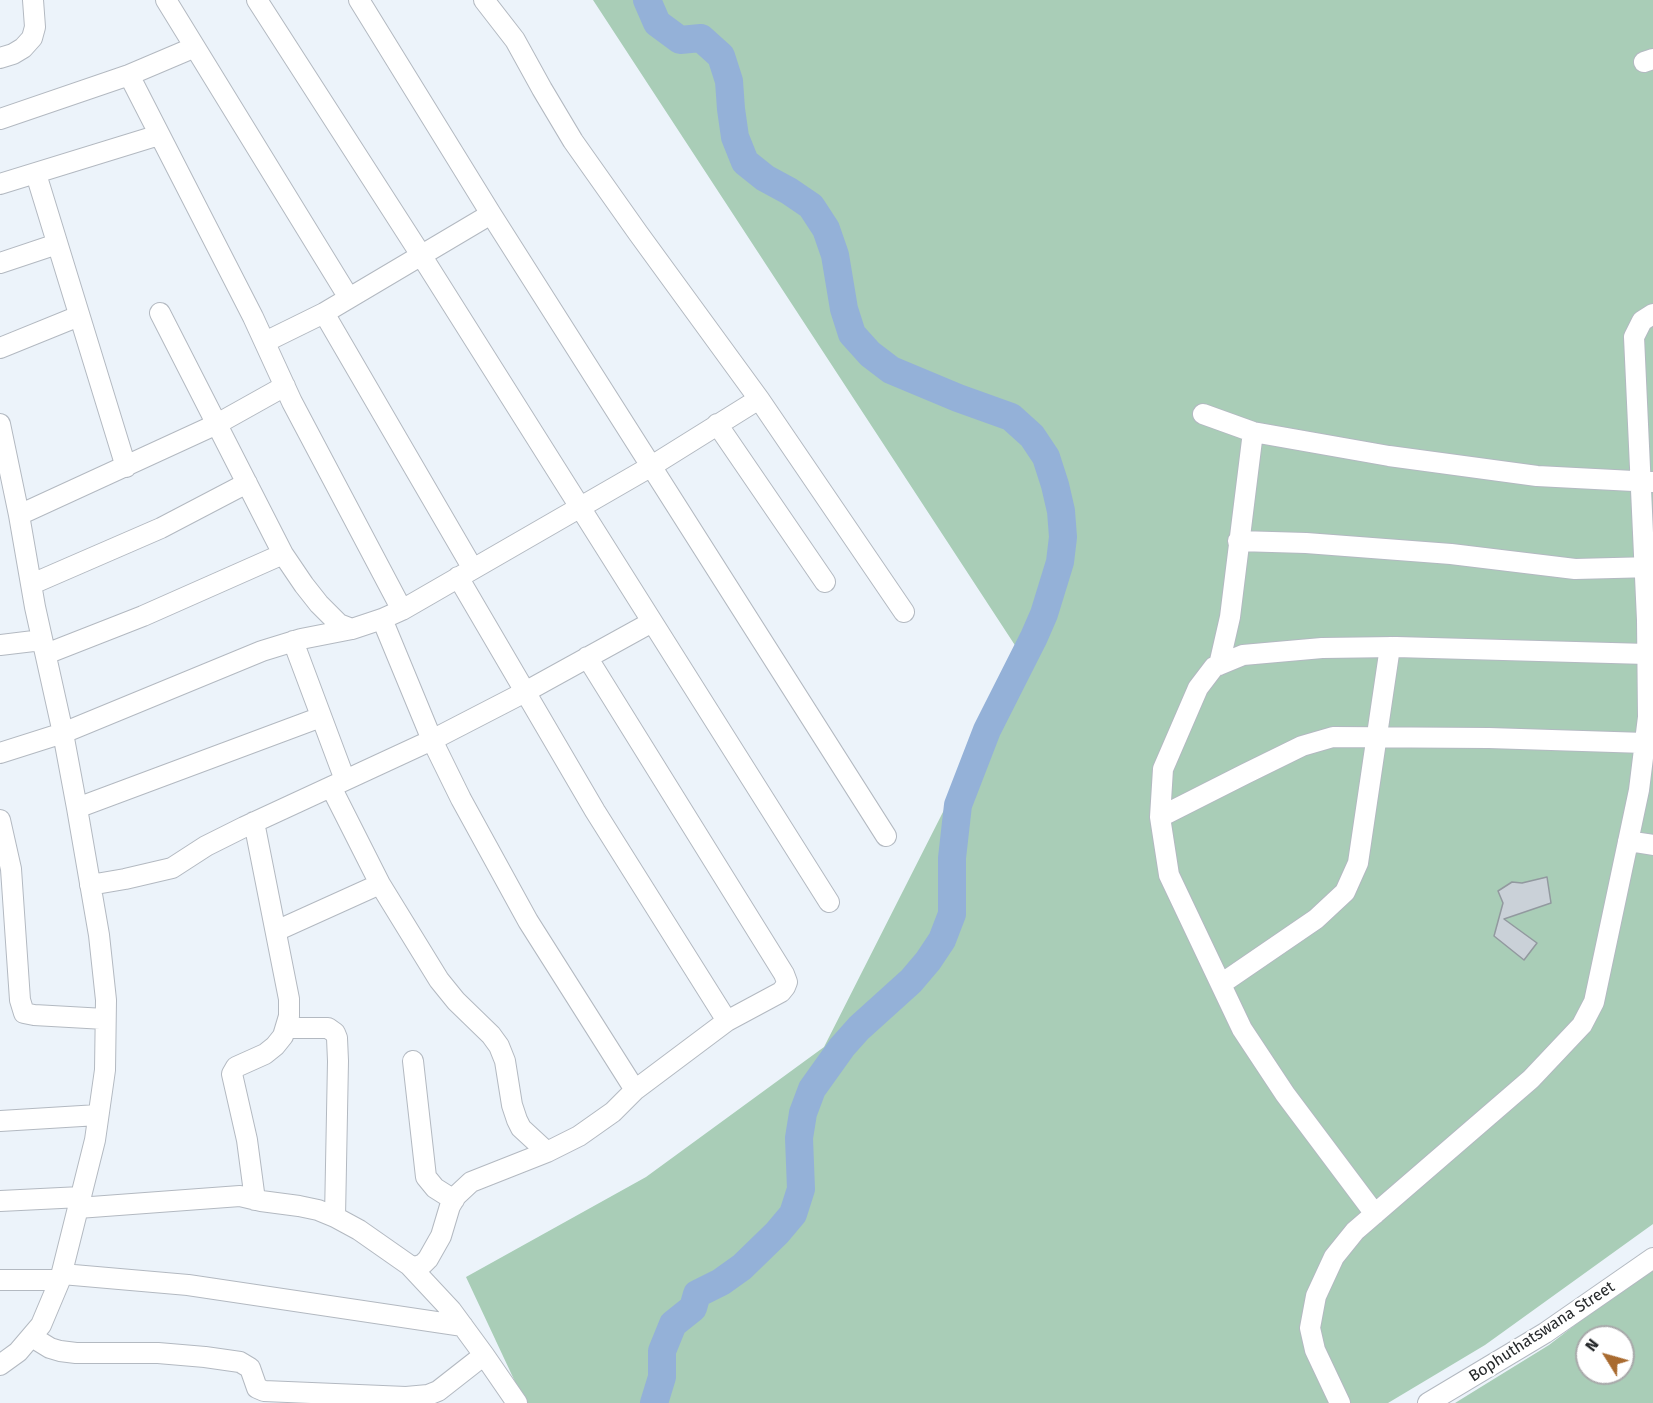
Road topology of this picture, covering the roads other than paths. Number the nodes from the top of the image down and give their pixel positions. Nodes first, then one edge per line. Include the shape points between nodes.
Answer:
1 (33, 0) edge
2 (166, 0) edge
3 (257, 0) edge
4 (359, 0) edge
5 (484, 0) edge
6 (195, 47) junction
7 (0, 58) edge
8 (129, 75) junction
9 (0, 119) edge
10 (159, 135) junction
11 (36, 174) junction
12 (0, 184) edge
13 (491, 214) junction
14 (57, 244) junction
15 (421, 255) junction
16 (0, 263) edge
17 (349, 298) junction
18 (324, 313) junction
19 (160, 314) dead end
20 (1653, 314) edge
21 (79, 316) junction
22 (265, 342) junction
23 (0, 348) edge
24 (285, 386) junction
25 (759, 399) junction
26 (1203, 414) dead end
27 (0, 424) edge
28 (217, 424) junction
29 (717, 424) junction
30 (1253, 432) junction
31 (126, 467) junction
32 (650, 467) junction
33 (1647, 482) edge
34 (247, 483) junction
35 (580, 508) junction
36 (19, 515) junction
37 (1238, 541) junction
38 (283, 554) junction
39 (1649, 568) edge
40 (466, 573) junction
41 (825, 582) dead end
42 (32, 584) junction
43 (402, 610) junction
44 (904, 612) dead end
45 (382, 619) junction
46 (652, 622) junction
47 (352, 629) junction
48 (293, 641) junction
49 (0, 645) edge
50 (44, 647) junction
51 (1390, 647) junction
52 (1647, 654) junction
53 (587, 657) junction
54 (1219, 666) junction
55 (525, 692) junction
56 (321, 717) junction
57 (63, 733) junction
58 (1377, 738) junction
59 (432, 740) junction
60 (1645, 743) junction
61 (0, 753) edge
62 (338, 783) junction
63 (77, 808) junction
64 (1160, 818) junction
65 (0, 820) edge
66 (254, 822) junction
67 (886, 836) dead end
68 (1628, 841) junction
69 (1653, 845) edge
70 (380, 884) junction
71 (90, 885) junction
72 (829, 902) dead end
73 (276, 931) junction
74 (1221, 984) junction
75 (105, 1019) junction
76 (727, 1021) junction
77 (286, 1028) junction
78 (413, 1061) dead end
79 (634, 1089) junction
80 (98, 1115) junction
81 (0, 1121) edge
82 (547, 1152) junction
83 (255, 1200) junction
84 (454, 1200) junction
85 (0, 1201) edge
86 (80, 1202) junction
87 (1375, 1214) junction
88 (335, 1217) junction
89 (1653, 1258) edge
90 (409, 1265) junction
91 (61, 1277) junction
92 (0, 1280) edge
93 (463, 1326) junction
94 (32, 1337) junction
95 (484, 1355) junction
96 (0, 1365) edge
97 (517, 1403) edge
98 (1340, 1403) edge
99 (1428, 1403) edge

1 - 7 street via 32,38 23,48
2 - 6 street
3 - 15 street
4 - 13 street
5 - 25 street via 515,40 573,141
6 - 8 street
6 - 17 street
8 - 9 street
8 - 10 street
10 - 11 street
10 - 22 street
11 - 12 street
11 - 14 street
13 - 15 street
13 - 32 street
14 - 16 street
14 - 21 street
15 - 17 street
15 - 35 street
17 - 18 street
18 - 22 street
18 - 40 street
19 - 28 street
20 - 33 street via 1642,321 1634,337
21 - 23 street
21 - 31 street
22 - 24 street
24 - 28 street
24 - 43 street
25 - 29 street
25 - 44 street
26 - 30 street
27 - 36 street
28 - 31 street
28 - 34 street
29 - 32 street
29 - 41 street
30 - 33 street via 1537,476
30 - 37 street
31 - 36 street
32 - 35 street
32 - 67 street
33 - 39 street
34 - 38 street
34 - 42 street via 161,528
35 - 40 street
35 - 46 street
36 - 42 street
37 - 39 street via 1451,554 1575,568
37 - 54 street via 1230,617
38 - 47 street via 319,604 339,624
38 - 50 street via 144,616
39 - 52 street
40 - 43 street
40 - 55 street
42 - 50 street
43 - 45 street
45 - 47 street
45 - 59 street
46 - 53 street
46 - 72 street
47 - 48 street
48 - 56 street
48 - 57 street
49 - 50 street
50 - 57 street
51 - 52 street
51 - 54 street via 1244,655
51 - 58 street
52 - 60 street
53 - 55 street
53 - 76 street via 784,974 787,982 781,992
54 - 64 street via 1198,687 1163,769
55 - 59 street
55 - 76 street
56 - 62 street
56 - 63 street
57 - 61 street
57 - 63 street
58 - 60 street
58 - 64 street via 1333,737 1302,747
58 - 74 street via 1358,863 1345,892 1316,919
59 - 62 street
59 - 79 street via 528,921
60 - 68 street
62 - 66 street
62 - 70 street
63 - 71 street
64 - 74 street via 1169,875
65 - 75 street via 11,869 24,1013
66 - 71 street via 172,868
66 - 73 street
68 - 69 street
68 - 87 street via 1594,1002 1582,1024 1531,1079
70 - 73 street
70 - 82 street via 439,980 499,1046 517,1120
71 - 75 street via 99,935
73 - 77 street via 289,999
74 - 87 street via 1242,1029 1285,1094
75 - 80 street via 105,1070
76 - 79 street
77 - 83 street via 275,1046 236,1067 232,1074
77 - 88 street via 328,1028 337,1038
78 - 84 street via 426,1177
79 - 82 street via 600,1123
80 - 81 street
80 - 86 street
82 - 84 street via 471,1182
83 - 86 street via 240,1196
83 - 88 street via 318,1210
84 - 90 street via 428,1259 415,1267
85 - 86 street
86 - 91 street
87 - 98 street via 1334,1257 1316,1296 1310,1328 1315,1350
88 - 90 street
89 - 99 street, Bophuthatswana Street via 1545,1333
90 - 93 street
91 - 92 street
91 - 93 street via 188,1285
91 - 94 street
93 - 95 street
94 - 95 street via 50,1348 75,1353 158,1353 240,1362 250,1368 257,1388 264,1391 394,1397 438,1391
94 - 96 street
95 - 97 street

